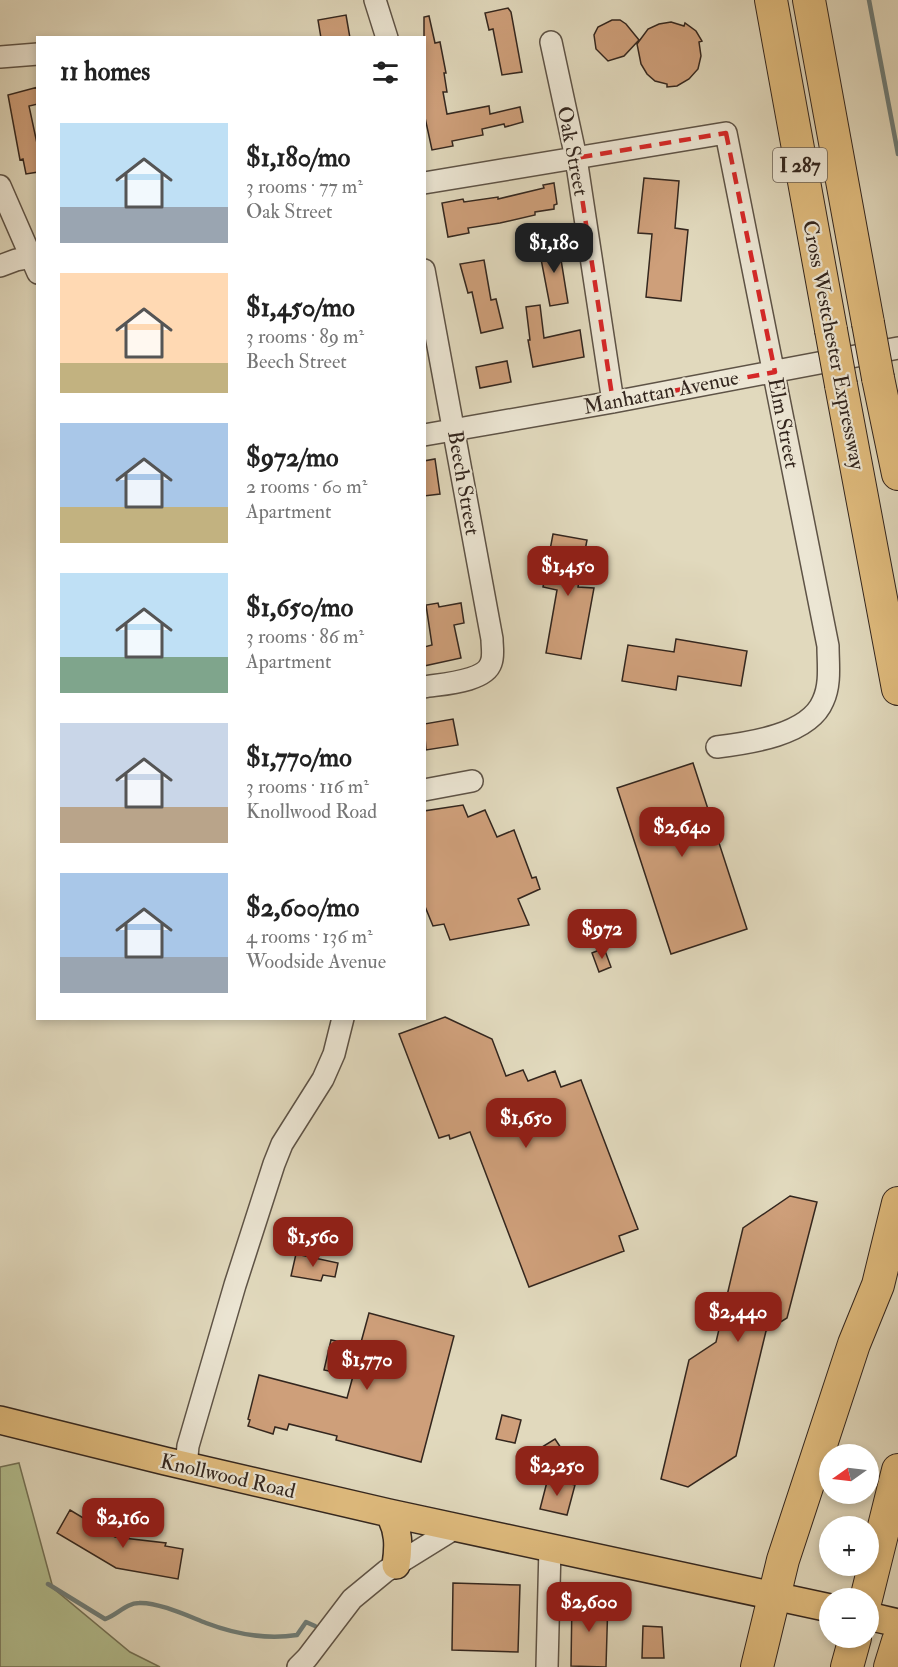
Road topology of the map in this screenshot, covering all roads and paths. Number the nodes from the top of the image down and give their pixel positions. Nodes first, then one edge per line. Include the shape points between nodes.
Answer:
1 (375, 0) edge
2 (771, 0) edge
3 (809, 0) edge
4 (386, 36) edge
5 (551, 42) dead end
6 (36, 54) edge
7 (0, 57) edge
8 (576, 158) junction
9 (426, 183) edge
10 (0, 186) edge
11 (35, 262) edge
12 (0, 266) edge
13 (426, 281) edge
14 (898, 348) edge
15 (775, 372) junction
16 (613, 402) junction
17 (454, 430) junction
18 (426, 435) edge
19 (898, 474) edge
20 (426, 687) edge
21 (898, 689) edge
22 (717, 747) dead end
23 (472, 781) dead end
24 (426, 790) edge
25 (343, 1020) edge
26 (898, 1203) edge
27 (0, 1420) edge
28 (186, 1466) junction
29 (898, 1470) edge
30 (389, 1513) junction
31 (457, 1527) junction
32 (550, 1547) junction
33 (396, 1565) junction
34 (869, 1588) edge
35 (774, 1596) junction
36 (819, 1606) edge
37 (879, 1619) edge
38 (898, 1623) edge
39 (898, 1641) edge
40 (852, 1648) edge
41 (298, 1667) edge
42 (547, 1667) edge
43 (757, 1667) edge
44 (847, 1667) edge
45 (890, 1667) edge

1 - 4 street
2 - 21 highway, Cross Westchester Expressway / I 287, bridge
3 - 19 highway, Cross Westchester Expressway / I 287, bridge
5 - 8 street, Oak Street
6 - 7 street
8 - 9 street
8 - 15 street, Elm Street via 726,133
8 - 16 street, Oak Street
10 - 11 street
11 - 12 street via 16,260
13 - 17 street, Beech Street
14 - 15 street, Manhattan Avenue
15 - 16 street, Manhattan Avenue
15 - 22 street, Elm Street via 828,646 828,685 823,703 804,724 756,742
16 - 17 street, Manhattan Avenue
17 - 18 street, Manhattan Avenue
17 - 20 street, Beech Street via 492,639 492,661 479,676
23 - 24 street
25 - 28 street via 323,1079 273,1164 188,1446
26 - 35 highway via 878,1285 854,1344
27 - 28 main road, Knollwood Road
28 - 30 main road, Knollwood Road
29 - 34 highway
30 - 31 main road, Knollwood Road
30 - 33 main road via 396,1525
31 - 32 main road, Knollwood Road
31 - 33 street
32 - 35 main road, Knollwood Road
32 - 42 street
33 - 41 street via 352,1599
35 - 36 main road, Knollwood Road
35 - 43 highway
37 - 38 main road
39 - 45 highway
40 - 44 highway

